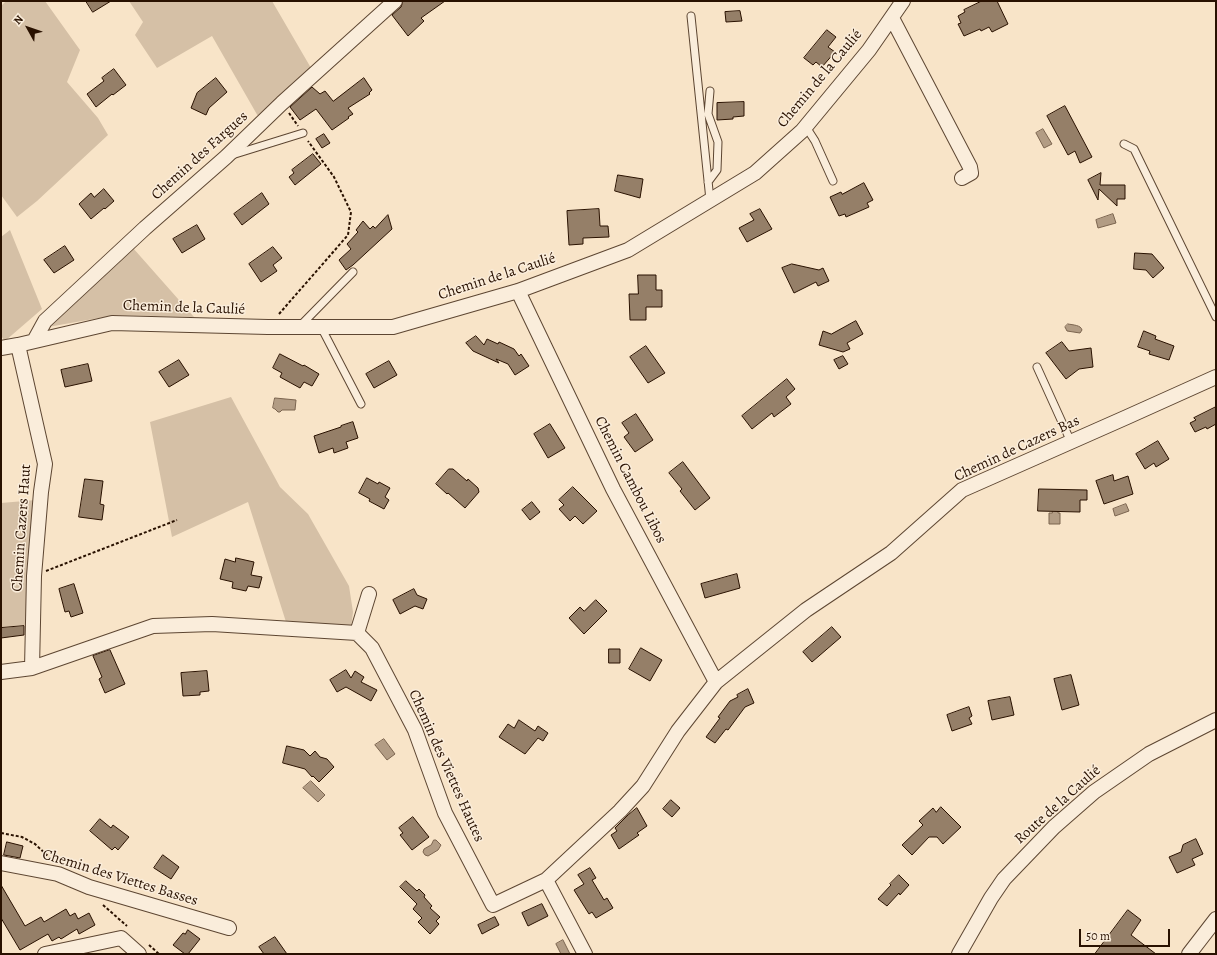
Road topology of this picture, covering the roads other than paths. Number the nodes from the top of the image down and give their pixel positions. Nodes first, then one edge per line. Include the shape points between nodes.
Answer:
1 (395, 1) edge
2 (903, 1) edge
3 (691, 16) dead end
4 (892, 18) junction
5 (710, 91) dead end
6 (806, 127) junction
7 (303, 133) road end
8 (1124, 144) dead end
9 (226, 157) junction
10 (962, 178) dead end
11 (833, 181) dead end
12 (708, 182) junction
13 (710, 200) junction
14 (353, 272) dead end
15 (518, 291) junction
16 (1216, 316) edge
17 (299, 327) junction
18 (321, 327) junction
19 (34, 341) junction
20 (18, 345) junction
21 (1, 348) edge
22 (1037, 367) dead end
23 (1216, 377) edge
24 (361, 404) dead end
25 (1071, 442) junction
26 (369, 594) dead end
27 (357, 634) junction
28 (32, 668) junction
29 (1, 672) edge
30 (716, 682) junction
31 (1216, 720) edge
32 (1, 862) edge
33 (546, 880) junction
34 (1216, 919) edge
35 (230, 928) dead end
36 (45, 954) edge
37 (139, 954) edge
38 (585, 954) edge
39 (959, 954) edge
40 (1189, 954) edge

1 - 9 street, Chemin des Fargues
2 - 4 street, Chemin de la Caulié
3 - 12 lane
4 - 6 street, Chemin de la Caulié
4 - 10 street via 970,166 971,173
5 - 12 lane via 708,114 718,142 717,170
6 - 11 lane
6 - 13 street, Chemin de la Caulié via 755,173
7 - 9 lane
8 - 16 lane via 1134,149
9 - 19 street, Chemin des Fargues via 45,321
12 - 13 lane
13 - 15 street, Chemin de la Caulié via 628,250
14 - 17 lane
15 - 18 street, Chemin de la Caulié via 393,328
15 - 30 street, Chemin Cambou Libos via 613,489
17 - 18 street, Chemin de la Caulié
17 - 19 street, Chemin de la Caulié via 112,323
18 - 24 lane
19 - 20 street, Chemin de la Caulié
20 - 21 street, Chemin de la Caulié
20 - 28 street, Chemin Cazers Haut via 45,464 34,576
22 - 25 lane
23 - 25 street, Chemin de Cazers Bas
25 - 30 street, Chemin de Cazers Bas via 962,490 892,553 806,610
26 - 27 street
27 - 28 street via 212,624 153,626
27 - 33 street, Chemin des Viettes Hautes via 372,648 415,730 445,813 493,905
28 - 29 street
30 - 33 street, Chemin des Viettes Hautes via 678,731 643,786
31 - 39 street, Route de la Caulié via 1149,754 1094,792 1054,827 1004,879
32 - 35 street, Chemin des Viettes Basses via 58,874 89,887
33 - 38 street
34 - 40 street
36 - 37 street via 121,938

